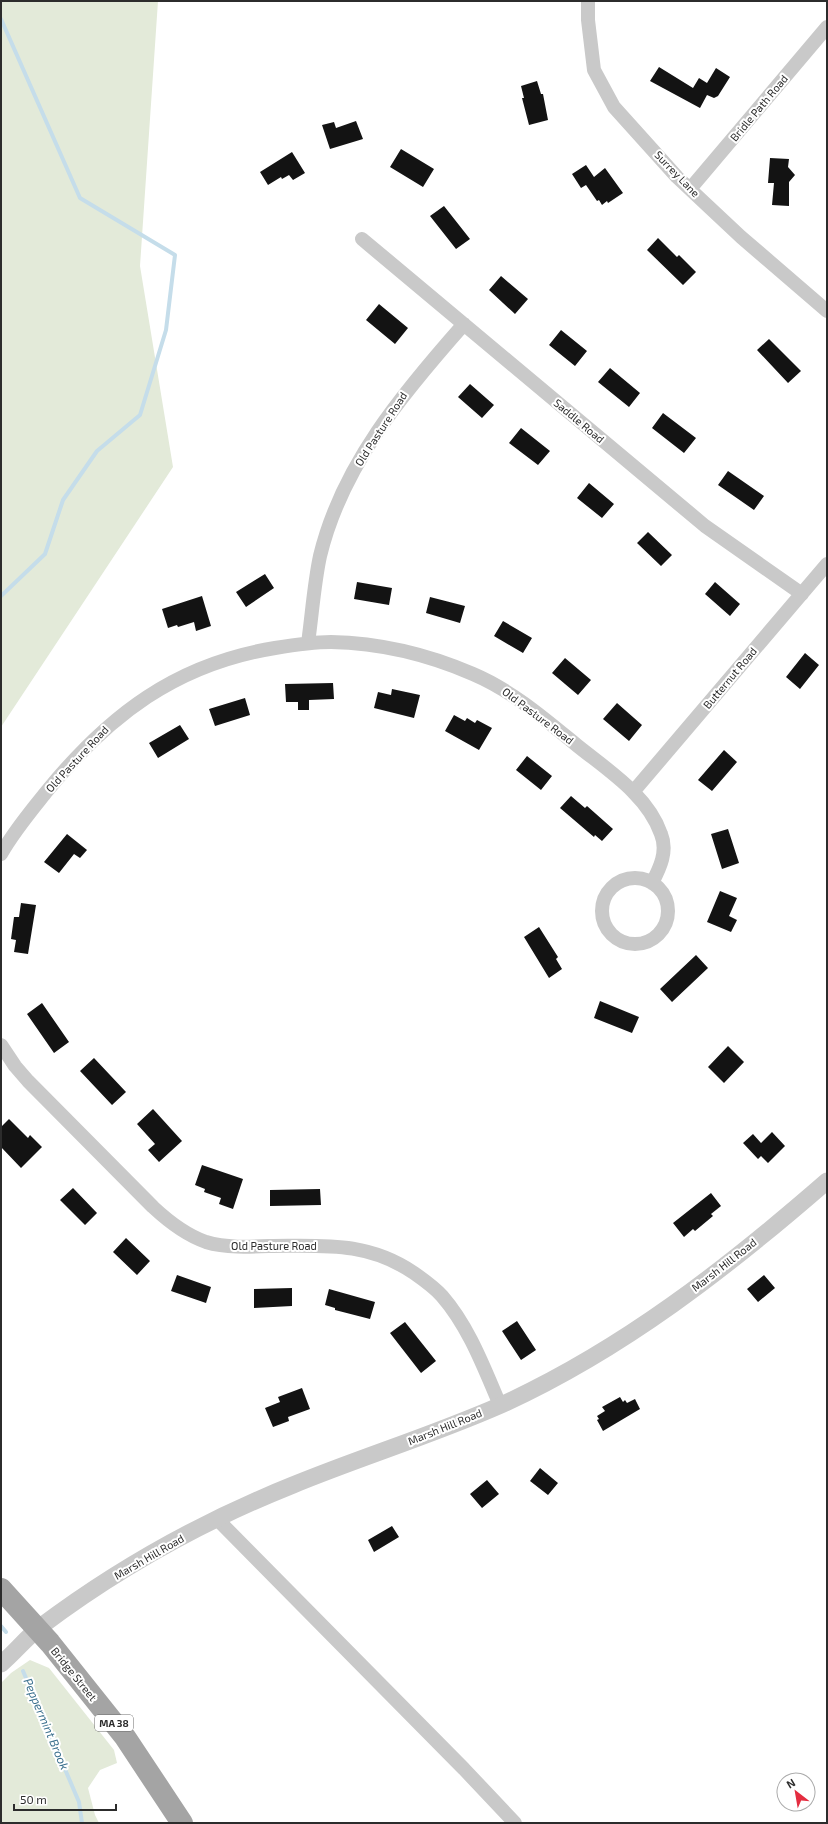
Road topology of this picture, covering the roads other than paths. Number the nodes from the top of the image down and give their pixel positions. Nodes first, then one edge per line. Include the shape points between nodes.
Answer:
1 (588, 1) edge
2 (827, 27) edge
3 (690, 189) junction
4 (362, 239) dead end
5 (827, 311) edge
6 (464, 324) junction
7 (827, 564) edge
8 (802, 594) junction
9 (308, 643) junction
10 (633, 792) junction
11 (1, 854) edge
12 (652, 883) junction
13 (1, 1045) edge
14 (827, 1181) edge
15 (500, 1405) junction
16 (217, 1519) junction
17 (1, 1589) edge
18 (38, 1629) junction
19 (1, 1664) edge
20 (182, 1823) edge
21 (515, 1823) edge

1 - 3 street, Surrey Lane via 594,70 614,107
2 - 3 street, Bridle Path Road
3 - 5 street, Surrey Lane
4 - 6 street, Saddle Road
6 - 8 street, Saddle Road via 705,526
6 - 9 street, Old Pasture Road via 418,376 362,454 337,508 320,557
7 - 8 street, Butternut Road
8 - 10 street, Butternut Road
9 - 10 street, Old Pasture Road via 330,642 394,648 431,658 475,675 514,696 533,710
9 - 11 street, Old Pasture Road via 261,650 209,664 184,675 137,703 97,736 65,769 22,822
10 - 12 street, Old Pasture Road via 652,815 662,836 662,859
12 - 12 street via 629,879 609,891 602,913 607,928 618,939 641,944 656,937 665,924 668,917 667,901
13 - 15 street, Old Pasture Road via 28,1081 153,1207 191,1235 205,1242 237,1247 350,1247 393,1260 427,1282 457,1315
14 - 15 street, Marsh Hill Road via 738,1256 657,1316 589,1360
15 - 16 street, Marsh Hill Road via 292,1485
16 - 18 street, Marsh Hill Road via 100,1585
16 - 21 street
17 - 18 main road, Bridge Street / MA 38
18 - 19 street, Marsh Hill Road
18 - 20 main road, Bridge Street / MA 38 via 125,1737

